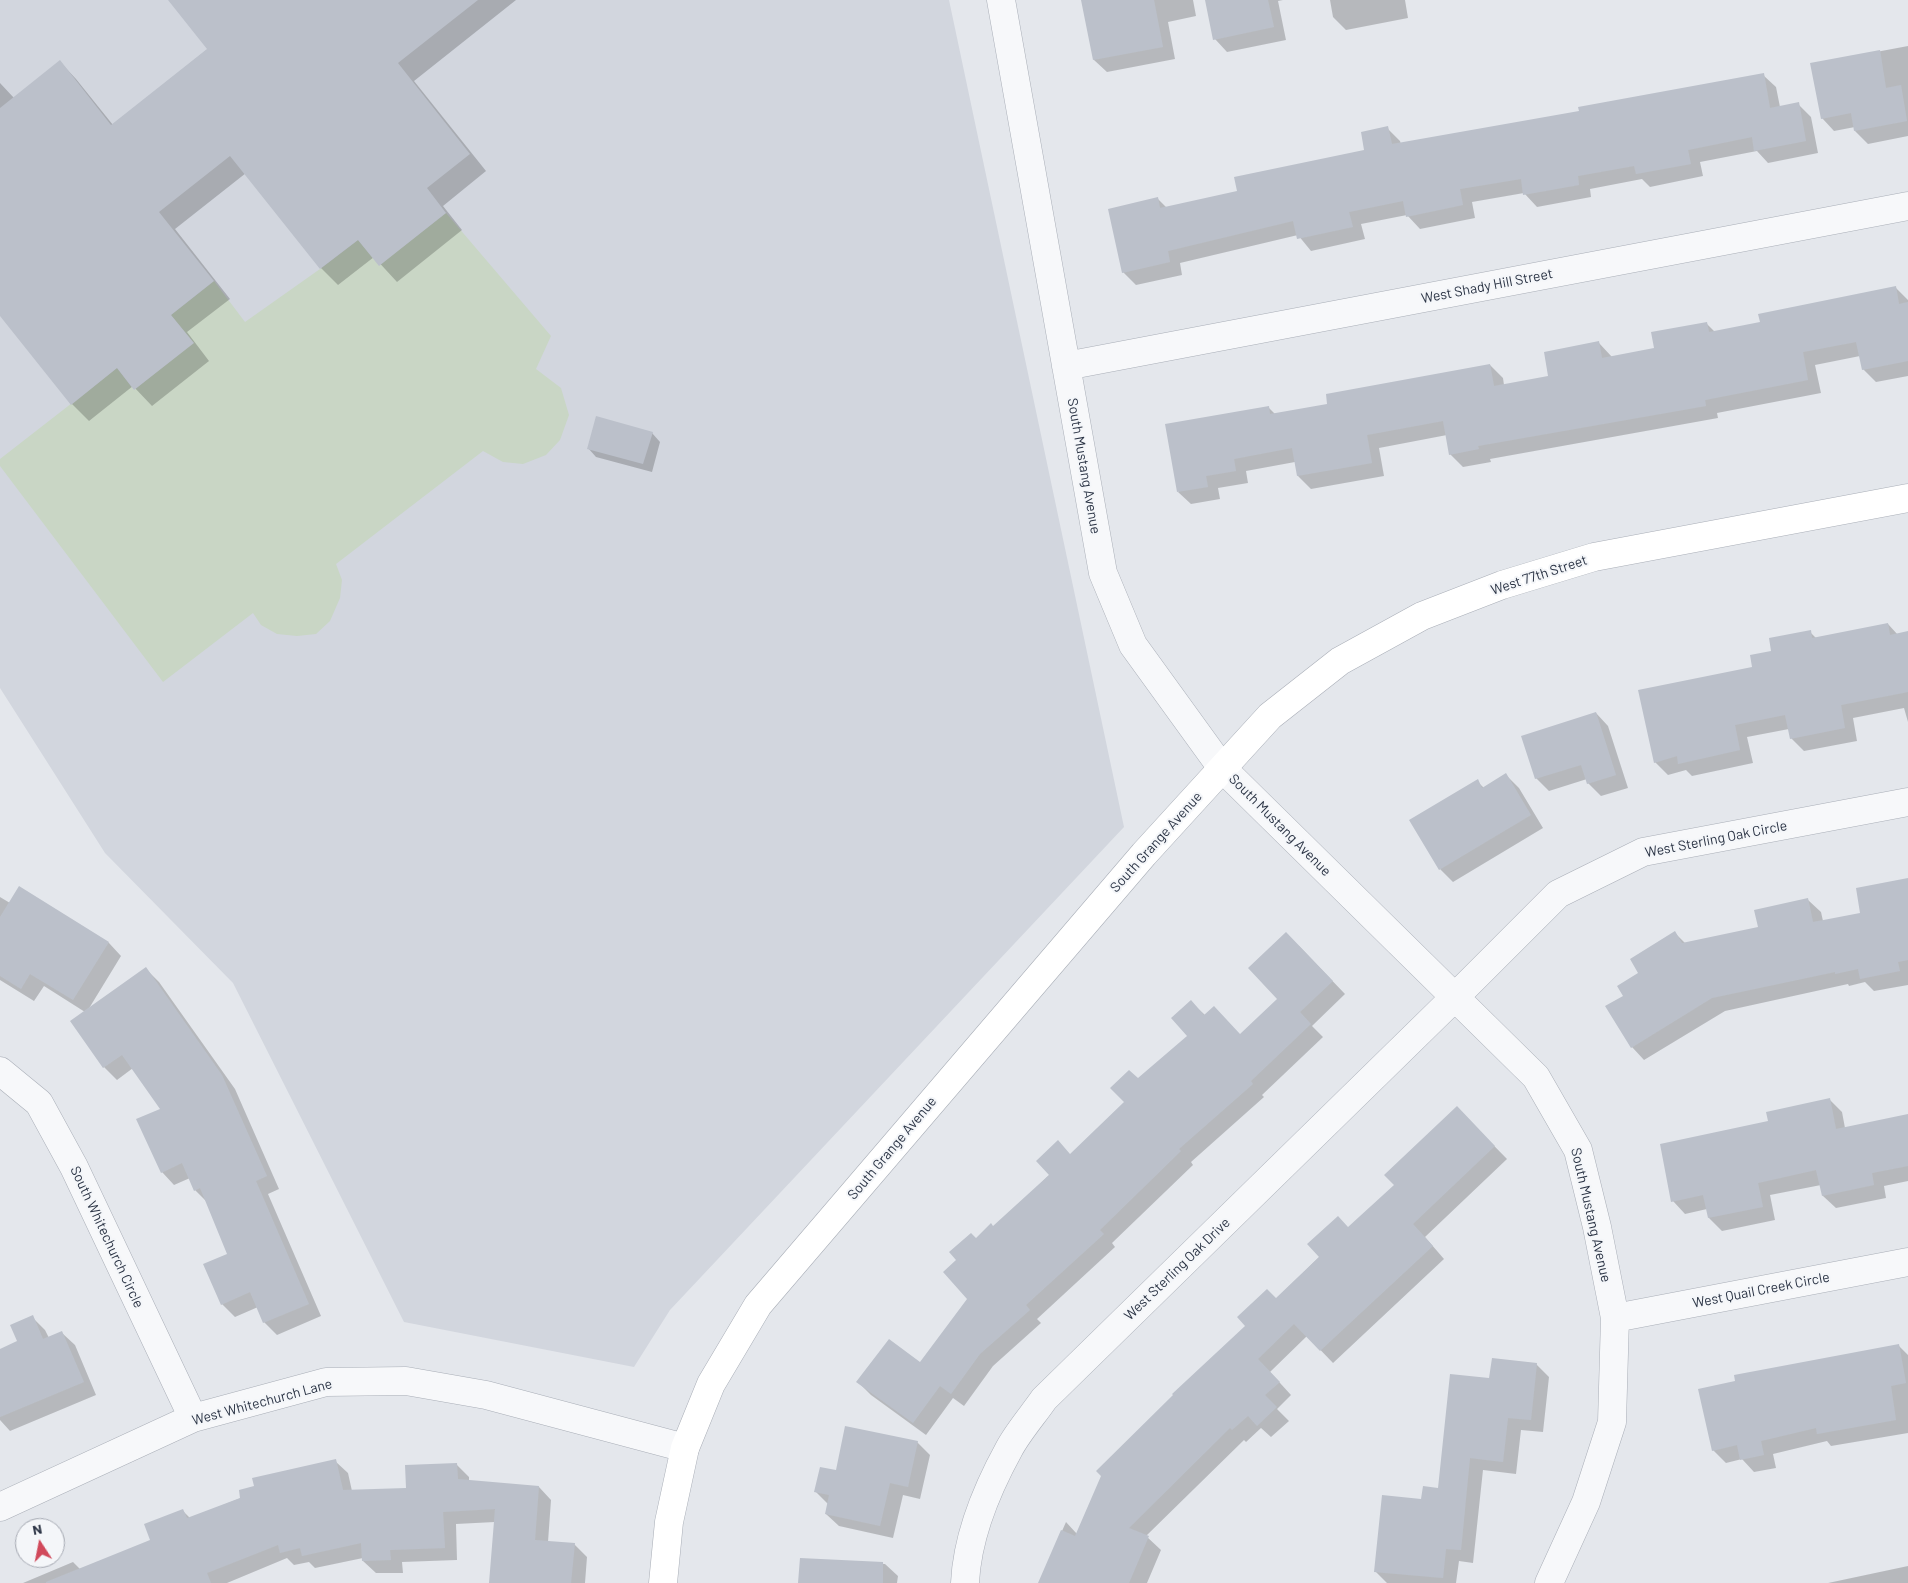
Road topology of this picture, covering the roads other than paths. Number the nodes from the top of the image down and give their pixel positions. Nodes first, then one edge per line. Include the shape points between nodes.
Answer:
1 (1000, 0) edge
2 (1908, 206) edge
3 (1066, 366) junction
4 (1908, 498) edge
5 (1222, 768) junction
6 (1908, 802) edge
7 (1455, 997) junction
8 (0, 1071) edge
9 (1908, 1262) edge
10 (1615, 1318) junction
11 (193, 1418) junction
12 (685, 1448) junction
13 (0, 1507) edge
14 (664, 1583) edge
15 (965, 1583) edge
16 (1549, 1583) edge

1 - 3 street, South Mustang Avenue
2 - 3 street, West Shady Hill Street
3 - 5 street, South Mustang Avenue via 1103,573 1133,645
4 - 5 street, West 77th Street via 1594,557 1502,585 1422,616 1340,661 1270,716
5 - 7 street, South Mustang Avenue
5 - 12 street, South Grange Avenue via 1144,854 758,1305 711,1384
6 - 7 street, West Sterling Oak Circle via 1643,852 1558,894
7 - 10 street, South Mustang Avenue via 1536,1077 1578,1150
7 - 15 street, West Sterling Oak Drive via 1044,1399 1009,1448 981,1509 966,1561
8 - 11 street, South Whitechurch Circle via 39,1103 74,1167
9 - 10 street, West Quail Creek Circle
10 - 16 street, South Mustang Avenue via 1612,1422 1586,1502
11 - 12 street, West Whitechurch Lane via 326,1382 406,1381 486,1395
11 - 13 street, West Whitechurch Lane
12 - 14 street, South Grange Avenue via 669,1522

